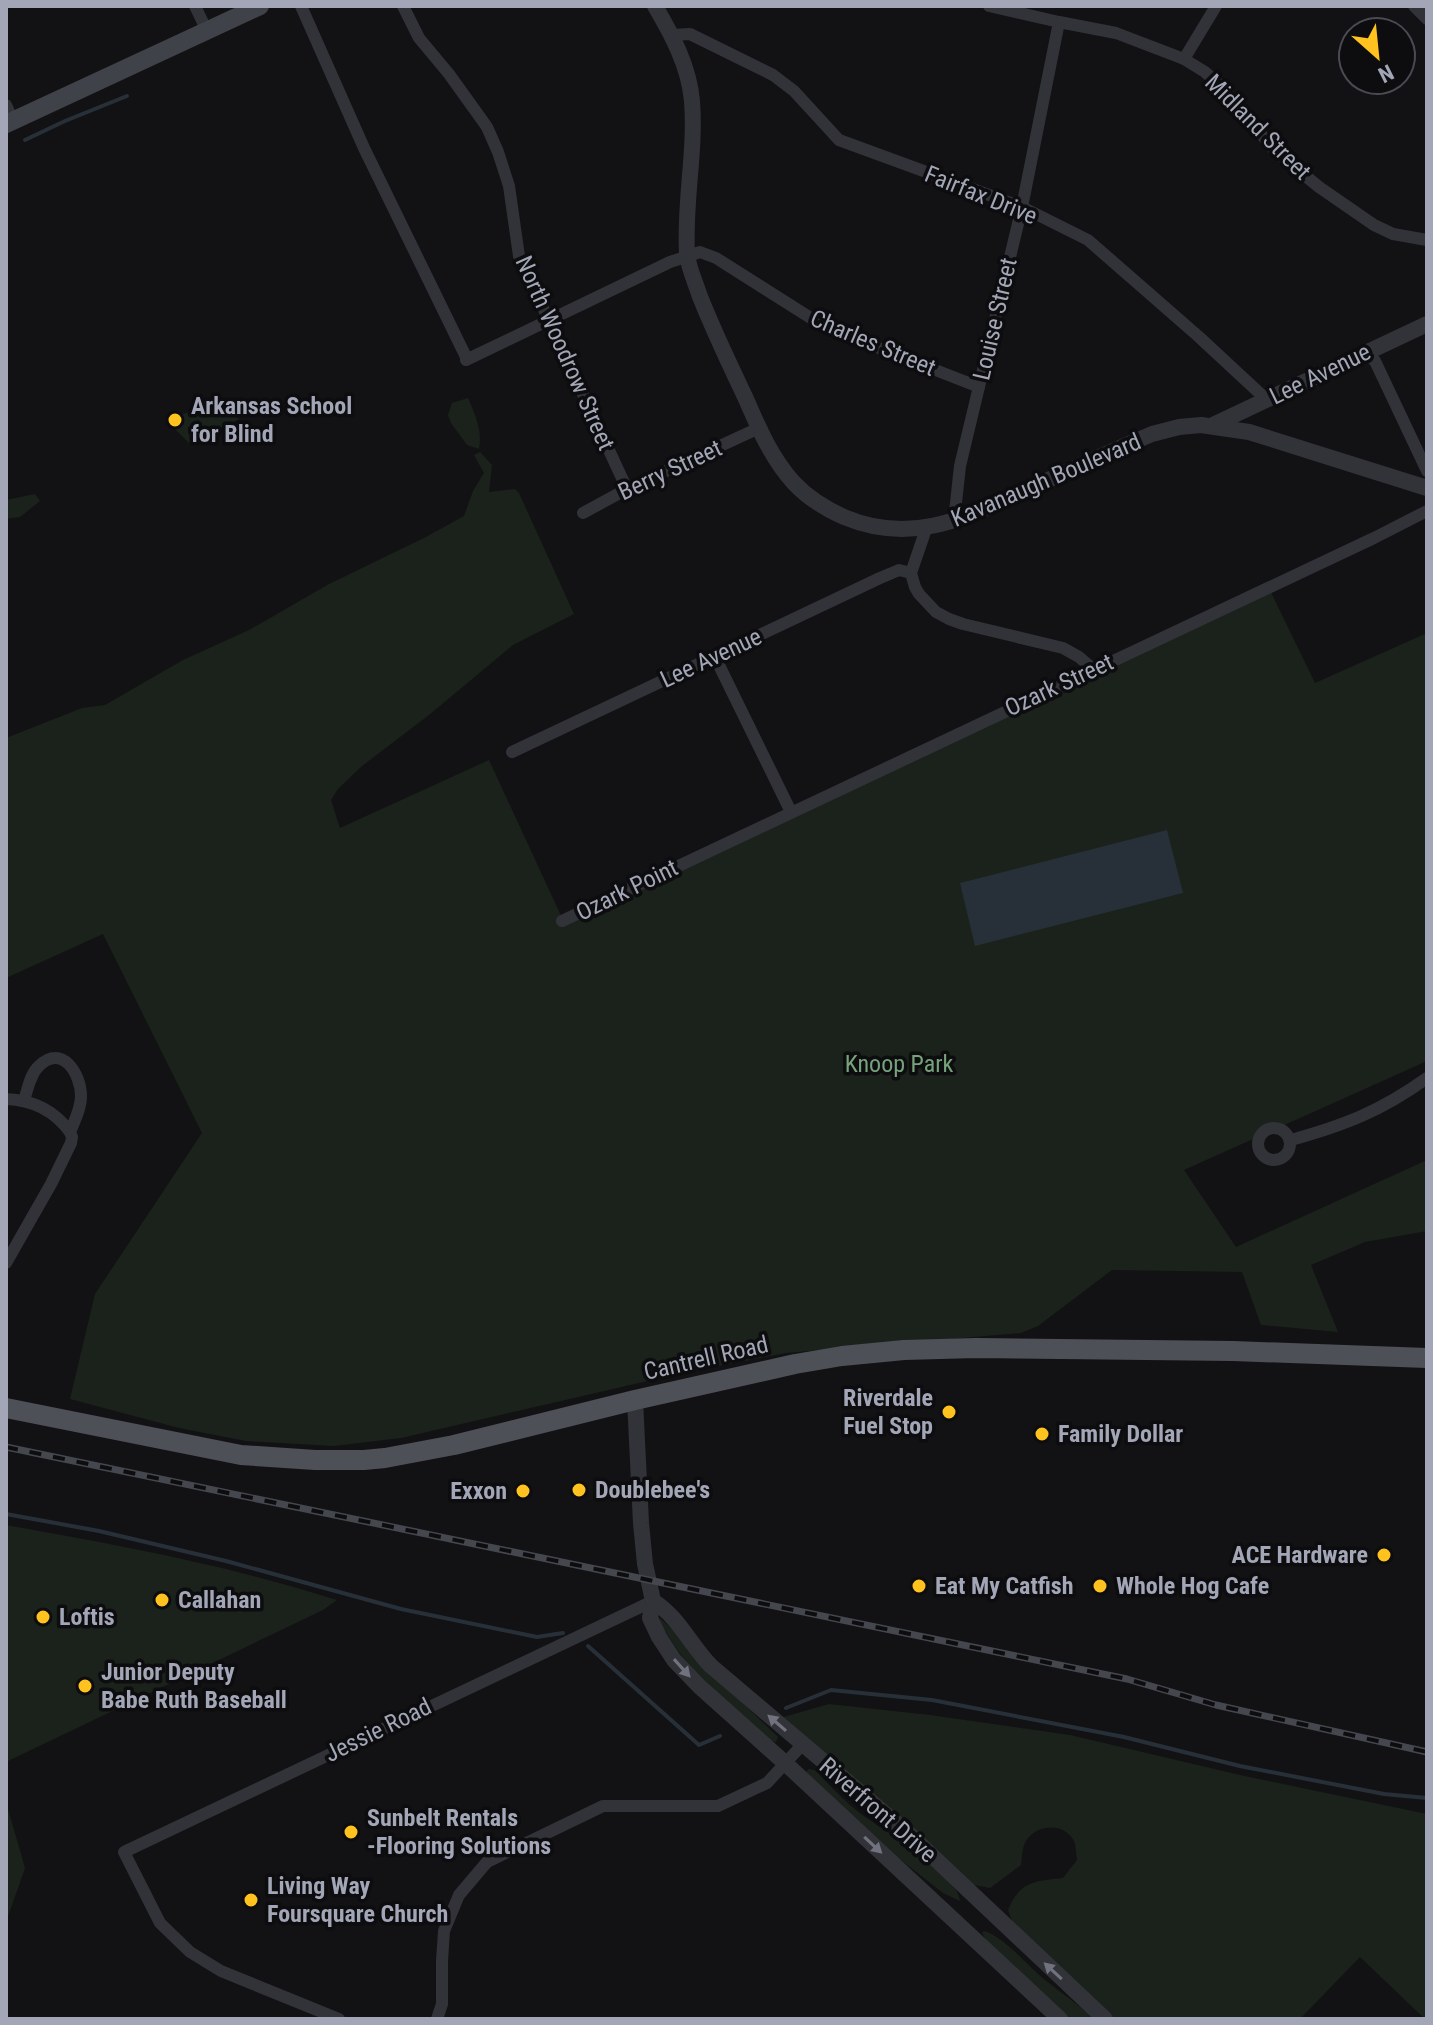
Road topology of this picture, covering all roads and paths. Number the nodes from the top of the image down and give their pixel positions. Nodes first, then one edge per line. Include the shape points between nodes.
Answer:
1 (195, 6) edge
2 (260, 6) edge
3 (301, 6) edge
4 (403, 6) edge
5 (655, 6) edge
6 (989, 6) edge
7 (1216, 6) edge
8 (1414, 6) edge
9 (1427, 19) edge
10 (1059, 22) junction
11 (207, 31) junction
12 (672, 35) junction
13 (1184, 59) junction
14 (8, 117) edge
15 (1022, 207) junction
16 (1427, 240) edge
17 (688, 258) junction
18 (548, 320) junction
19 (1427, 324) edge
20 (1365, 353) junction
21 (979, 387) junction
22 (1267, 400) junction
23 (1213, 425) junction
24 (759, 428) junction
25 (1427, 471) edge
26 (1427, 488) edge
27 (627, 489) junction
28 (1427, 511) edge
29 (583, 513) dead end
30 (954, 521) junction
31 (926, 529) junction
32 (911, 573) junction
33 (715, 657) junction
34 (1093, 669) junction
35 (512, 752) dead end
36 (791, 812) junction
37 (691, 859) joint
38 (562, 921) dead end
39 (1427, 1078) edge
40 (6, 1099) edge
41 (24, 1100) junction
42 (70, 1132) junction
43 (1291, 1140) dead end
44 (6, 1263) edge
45 (1427, 1358) edge
46 (635, 1400) junction
47 (6, 1408) edge
48 (653, 1601) junction
49 (802, 1745) junction
50 (785, 1763) junction
51 (339, 2019) edge
52 (437, 2019) edge
53 (1060, 2019) edge
54 (1105, 2019) edge

1 - 11 street
2 - 11 main road
3 - 18 street via 466,360
4 - 18 street, North Woodrow Street via 419,38 487,127 509,186 519,256
5 - 12 street, Kavanaugh Boulevard
6 - 10 street, Midland Street
7 - 13 street
8 - 9 street
10 - 13 street, Midland Street via 1116,33
10 - 15 street, Louise Street
11 - 14 main road
12 - 15 street, Fairfax Drive via 690,34 773,75 839,140
12 - 17 street, Kavanaugh Boulevard via 692,101
13 - 16 street, Midland Street via 1224,89 1275,151 1319,187 1374,225
15 - 21 street, Louise Street
15 - 22 street, Fairfax Drive via 1088,240
17 - 18 street
17 - 21 street, Charles Street via 700,252 716,258 825,327
17 - 24 street, Kavanaugh Boulevard via 704,307
18 - 27 street, North Woodrow Street
19 - 20 street, Lee Avenue
20 - 22 street, Lee Avenue
20 - 25 street via 1375,361
21 - 30 street, Louise Street via 960,466
22 - 23 street, Lee Avenue
23 - 26 street, Kavanaugh Boulevard
23 - 30 street, Kavanaugh Boulevard via 1152,434
24 - 27 street, Berry Street
24 - 31 street, Kavanaugh Boulevard via 787,475 823,506 873,526
27 - 29 street, Berry Street
28 - 34 street, Ozark Street
30 - 31 street, Kavanaugh Boulevard
31 - 32 street
32 - 33 street, Lee Avenue via 899,570 880,578
32 - 34 street via 919,594 942,616 1063,648
33 - 35 street, Lee Avenue
33 - 36 street
34 - 36 street, Ozark Street
36 - 37 street, Ozark Street
37 - 38 street, Ozark Point
39 - 43 street via 1364,1116
40 - 41 street
41 - 42 street via 54,1113
41 - 42 street via 40,1064 57,1058 67,1062 81,1094
42 - 44 street via 66,1157
45 - 46 main road, Cantrell Road via 1233,1351 904,1350 802,1363
46 - 47 main road, Cantrell Road via 454,1445 364,1460 261,1458
46 - 48 street, Riverfront Drive via 641,1523
49 -> 48 street, Riverfront Drive via 711,1666
48 -> 50 street, Riverfront Drive via 650,1618 674,1660
48 - 51 street, Jessie Road via 124,1852 160,1923 198,1958
49 - 50 street
54 -> 49 street, Riverfront Drive via 909,1834
50 - 52 street via 767,1783 718,1806 603,1806 487,1862 459,1895 444,1931
50 -> 53 street, Riverfront Drive

